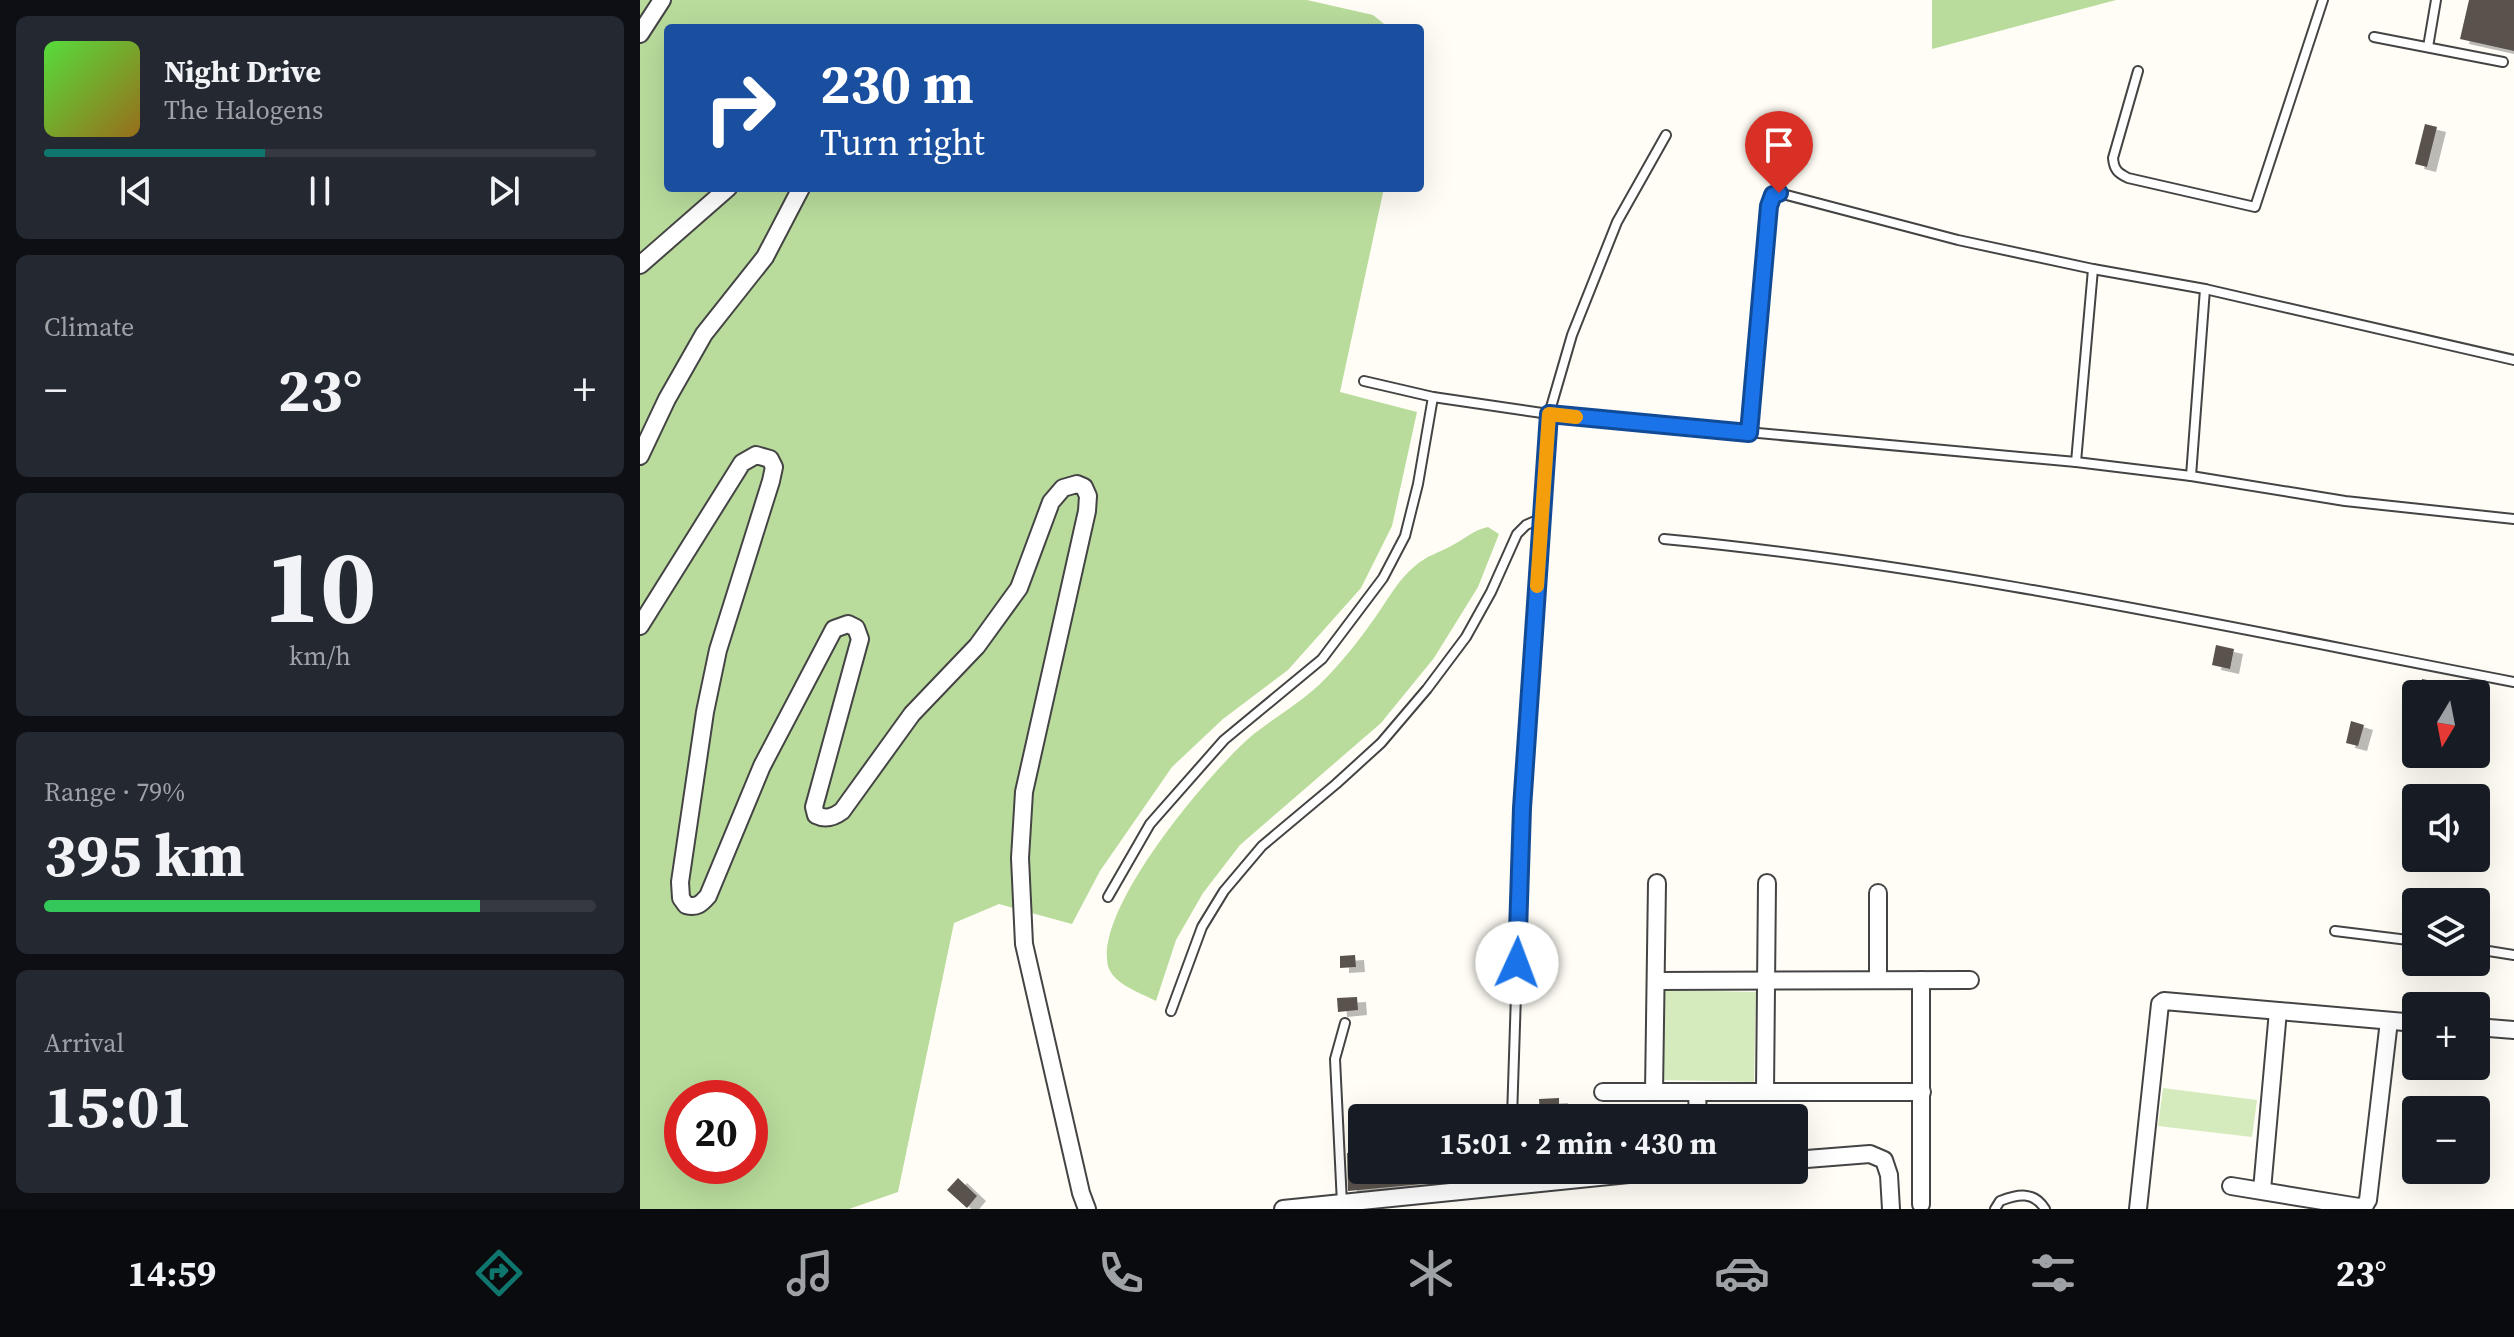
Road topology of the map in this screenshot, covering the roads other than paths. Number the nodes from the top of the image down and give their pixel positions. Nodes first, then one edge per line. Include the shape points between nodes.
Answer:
1 (662, 0) edge
2 (2323, 0) edge
3 (2436, 0) edge
4 (640, 34) edge
5 (2374, 37) dead end
6 (2428, 47) junction
7 (2503, 62) dead end
8 (2138, 71) dead end
9 (1666, 135) dead end
10 (723, 192) edge
11 (799, 192) edge
12 (640, 265) edge
13 (2093, 269) junction
14 (2205, 289) junction
15 (2514, 360) edge
16 (1364, 381) dead end
17 (1433, 397) junction
18 (1549, 414) junction
19 (1749, 433) junction
20 (640, 456) edge
21 (2076, 462) junction
22 (2191, 476) junction
23 (1542, 518) junction
24 (2514, 519) edge
25 (1664, 539) dead end
26 (640, 626) edge
27 (2514, 682) edge
28 (1657, 883) dead end
29 (1767, 883) dead end
30 (1878, 893) dead end
31 (1108, 897) dead end
32 (2335, 931) dead end
33 (2402, 939) edge
34 (2490, 951) edge
35 (2514, 955) edge
36 (1767, 979) junction
37 (1878, 980) junction
38 (1921, 980) junction
39 (1970, 980) dead end
40 (1656, 981) junction
41 (1171, 1011) dead end
42 (2278, 1011) junction
43 (2389, 1021) junction
44 (2402, 1022) edge
45 (1345, 1023) dead end
46 (2490, 1028) edge
47 (2514, 1030) edge
48 (1603, 1092) dead end
49 (1654, 1092) junction
50 (1697, 1092) junction
51 (1765, 1092) junction
52 (1922, 1092) junction
53 (1512, 1104) edge
54 (1697, 1104) edge
55 (1808, 1159) edge
56 (1503, 1184) edge
57 (2231, 1186) dead end
58 (2262, 1190) junction
59 (1921, 1204) dead end
60 (1343, 1207) edge
61 (1087, 1209) edge
62 (1283, 1209) edge
63 (1891, 1209) edge
64 (1995, 1209) edge
65 (2045, 1209) edge
66 (2138, 1209) edge

1 - 4 street
2 - 8 lane via 2255,207 2118,173 2113,158
3 - 6 lane
5 - 6 lane
6 - 7 lane
9 - 18 lane via 1617,222 1572,335
10 - 12 street
11 - 20 street via 765,257 704,334
13 - 14 lane
13 - 19 lane via 1787,194 1773,195
13 - 21 lane
14 - 15 lane
14 - 22 lane
16 - 17 lane
17 - 18 lane
17 - 31 lane via 1405,536 1383,578 1322,659 1224,740 1150,824
18 - 19 lane
18 - 23 lane
19 - 21 lane
21 - 22 lane
22 - 24 lane via 2345,501
23 - 41 lane via 1517,534 1466,637 1381,743 1262,846 1224,891 1202,927
23 - 53 lane via 1522,808
25 - 27 lane via 1981,580
26 - 61 street via 742,463 756,455 770,459 771,481 718,650 705,712 680,882 681,898 693,907 708,896 762,766 834,629 848,624 860,639 814,807 823,818 842,811 912,714 977,646 1019,588 1051,502 1063,488 1084,487 1087,511 1024,792 1020,858 1024,944
28 - 40 street
29 - 36 street
30 - 37 street
32 - 33 lane
34 - 35 lane
36 - 37 street
36 - 40 street
36 - 51 street
37 - 38 street
38 - 39 street
38 - 52 street
40 - 49 street
42 - 43 street
42 - 58 street
42 - 66 street via 2160,1004
43 - 44 street
43 - 58 street via 2365,1205
45 - 60 lane via 1335,1059
46 - 47 street
48 - 49 street
49 - 50 street
50 - 51 street
50 - 54 street
51 - 52 street
52 - 59 street
55 - 63 street via 1870,1154 1884,1160
56 - 60 street
57 - 58 street
60 - 62 street
64 - 65 lane via 2000,1201 2025,1195 2038,1198

